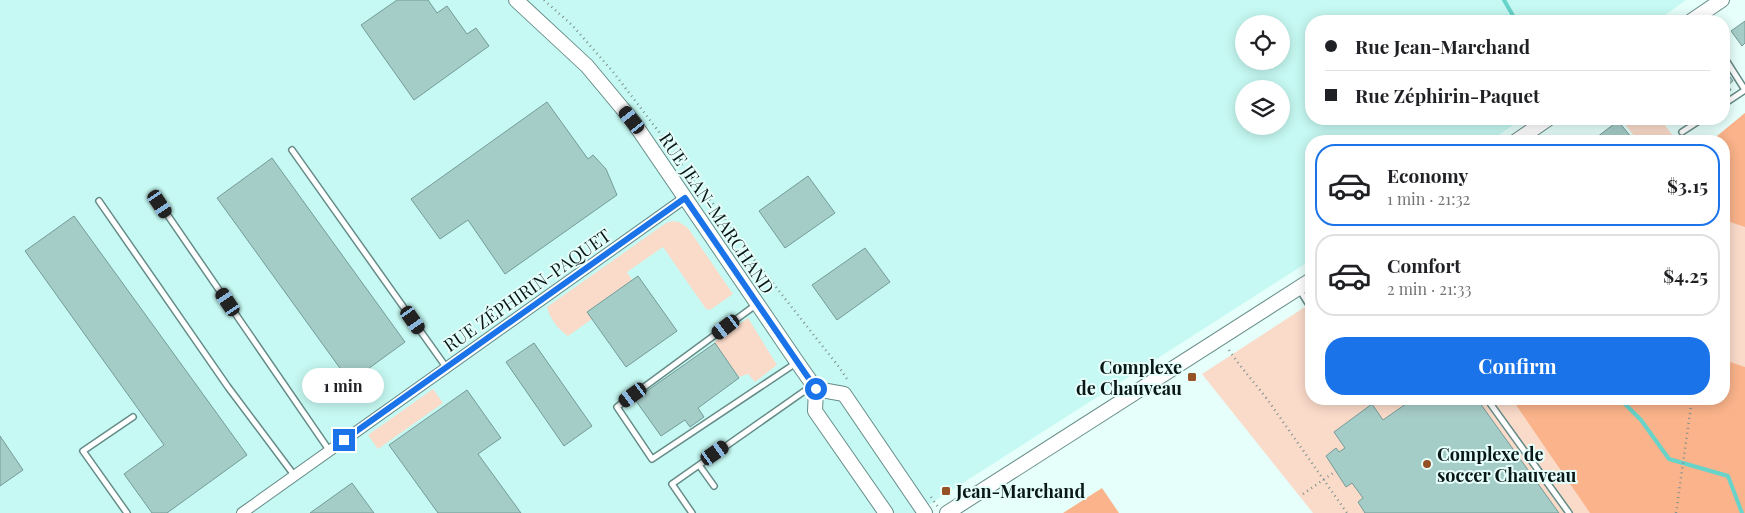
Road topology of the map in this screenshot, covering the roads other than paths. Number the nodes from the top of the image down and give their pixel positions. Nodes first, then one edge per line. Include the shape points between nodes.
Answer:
1 (516, 0) edge
2 (1722, 0) edge
3 (1700, 15) edge
4 (1730, 66) edge
5 (1745, 90) edge
6 (1730, 100) edge
7 (1539, 125) edge
8 (1693, 125) edge
9 (1682, 132) dead end
10 (1525, 135) edge
11 (292, 150) dead end
12 (685, 198) junction
13 (99, 201) dead end
14 (160, 204) dead end
15 (1305, 284) edge
16 (1299, 288) junction
17 (1305, 298) edge
18 (757, 304) junction
19 (797, 362) junction
20 (446, 367) junction
21 (815, 387) junction
22 (1491, 405) edge
23 (133, 417) dead end
24 (329, 450) junction
25 (699, 465) junction
26 (294, 476) junction
27 (714, 486) dead end
28 (127, 513) edge
29 (242, 513) edge
30 (692, 513) edge
31 (886, 513) edge
32 (925, 513) edge
33 (947, 513) edge
34 (1569, 513) edge

1 - 12 street, RUE JEAN-MARCHAND via 587,66 632,120
2 - 3 street
4 - 5 lane
5 - 6 lane
7 - 10 street
8 - 9 lane
11 - 20 lane
12 - 18 street, RUE JEAN-MARCHAND
12 - 20 street, RUE ZÉPHIRIN-PAQUET
13 - 26 lane
14 - 24 lane
15 - 16 street
16 - 17 lane
16 - 33 street
18 - 19 street, RUE JEAN-MARCHAND
18 - 19 lane via 618,406 652,459
19 - 21 street, RUE JEAN-MARCHAND
20 - 24 street, RUE ZÉPHIRIN-PAQUET
21 - 25 lane
21 - 31 street via 815,411
21 - 32 street via 844,394
22 - 34 lane
23 - 28 lane via 83,450
24 - 26 street, RUE ZÉPHIRIN-PAQUET
25 - 27 lane
25 - 30 lane via 672,484
26 - 29 street, RUE ZÉPHIRIN-PAQUET

